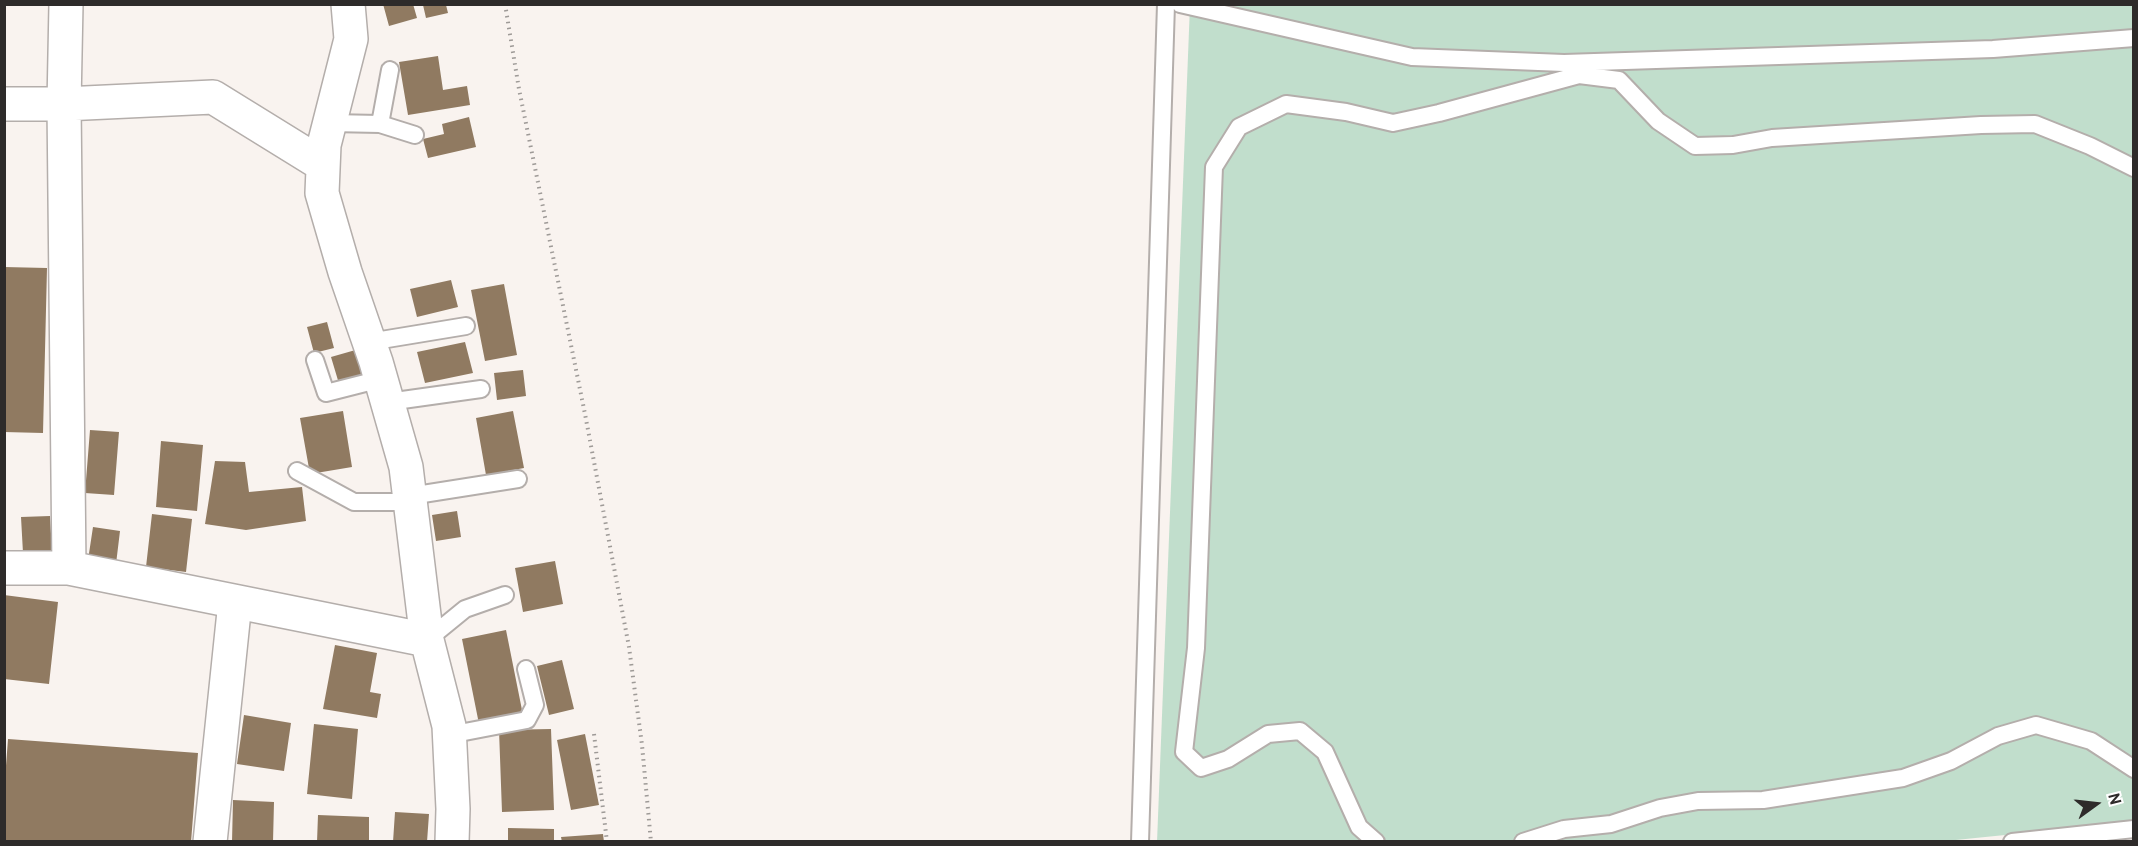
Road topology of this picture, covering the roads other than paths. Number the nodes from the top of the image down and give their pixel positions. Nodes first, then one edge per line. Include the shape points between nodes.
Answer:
1 (66, 4) edge
2 (348, 4) edge
3 (1166, 4) edge
4 (1180, 4) edge
5 (2133, 38) edge
6 (390, 70) dead end
7 (4, 104) edge
8 (64, 104) junction
9 (330, 123) junction
10 (380, 124) junction
11 (415, 135) dead end
12 (323, 165) junction
13 (2133, 168) edge
14 (466, 326) dead end
15 (369, 342) junction
16 (315, 360) dead end
17 (481, 389) dead end
18 (384, 391) junction
19 (297, 471) dead end
20 (518, 479) dead end
21 (410, 499) junction
22 (4, 567) edge
23 (69, 568) junction
24 (505, 596) dead end
25 (235, 602) junction
26 (427, 640) junction
27 (526, 669) dead end
28 (449, 735) junction
29 (2133, 769) edge
30 (2133, 829) edge
31 (210, 842) edge
32 (452, 842) edge
33 (1140, 842) edge
34 (1376, 842) edge
35 (1523, 842) edge
36 (2012, 842) edge

1 - 8 street
2 - 9 street via 351,39
3 - 33 lane
4 - 5 lane via 1412,57 1564,63 1993,49
6 - 10 lane
7 - 8 street
8 - 12 street via 213,97
8 - 23 street
9 - 10 lane
9 - 12 street
10 - 11 lane
12 - 15 street via 322,193
13 - 34 lane via 2034,124 1695,146 1658,121 1619,80 1579,75 1393,123 1286,104 1239,127 1214,167 1196,648 1184,752 1201,768 1228,759 1268,734 1300,731 1325,752 1359,827
14 - 15 lane
15 - 18 street
16 - 18 lane via 326,393
17 - 18 lane
18 - 21 street via 406,467
19 - 21 lane via 354,502
20 - 21 lane
21 - 26 street
22 - 23 street
23 - 25 street
24 - 26 lane via 465,609
25 - 26 street
25 - 31 street
26 - 28 street
27 - 28 lane via 535,705 527,720
28 - 32 street
29 - 35 lane via 2091,741 2036,725 1998,736 1903,778 1763,800 1698,801 1660,808 1611,825 1564,829
30 - 36 lane

